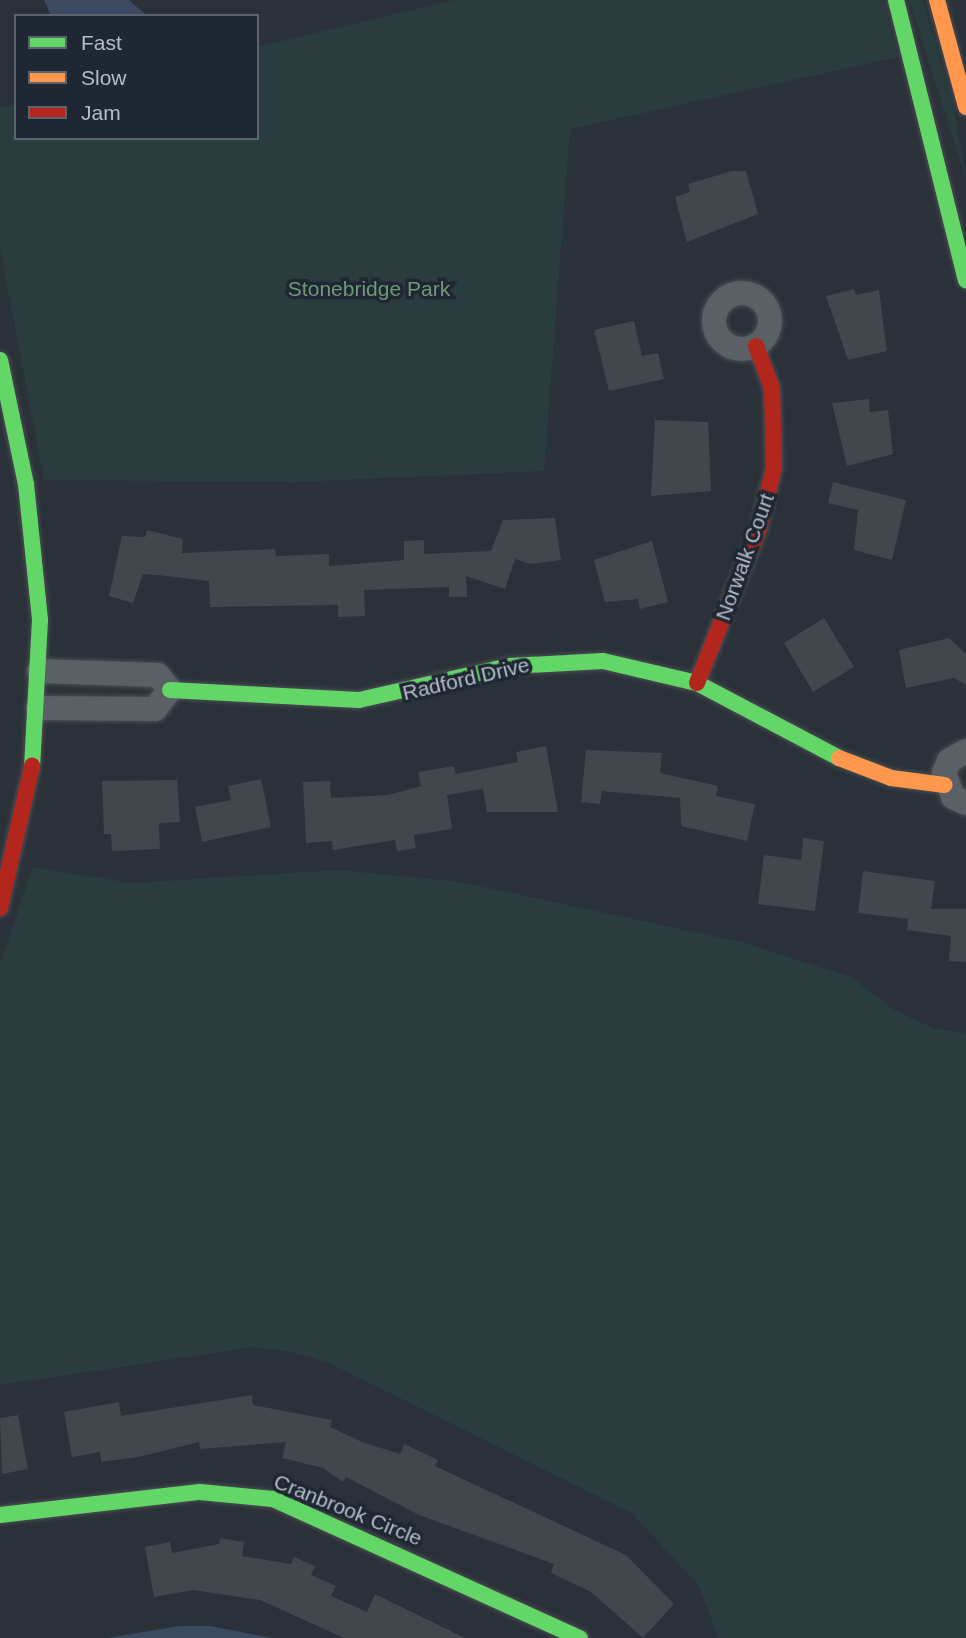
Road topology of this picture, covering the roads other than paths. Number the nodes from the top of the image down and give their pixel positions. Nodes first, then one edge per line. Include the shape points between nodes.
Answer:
1 (896, 0) edge
2 (937, 0) edge
3 (966, 107) edge
4 (966, 280) edge
5 (756, 346) dead end
6 (0, 360) edge
7 (39, 671) junction
8 (698, 683) junction
9 (170, 690) junction
10 (38, 708) junction
11 (966, 751) edge
12 (945, 785) junction
13 (966, 803) edge
14 (0, 908) edge
15 (0, 1515) edge
16 (580, 1638) edge

1 - 4 street
2 - 3 street
5 - 8 street, Norwalk Court via 772,388 774,467 759,528
6 - 7 street via 37,560
7 - 9 street, Radford Drive via 158,675
7 - 10 street
8 - 9 street, Radford Drive via 636,666 575,660 509,666 359,700
8 - 12 street, Radford Drive via 840,759 912,785
9 - 10 street via 155,709
10 - 14 street via 27,806
11 - 12 street via 949,761
12 - 13 street
15 - 16 street, Cranbrook Circle via 200,1492 273,1499

